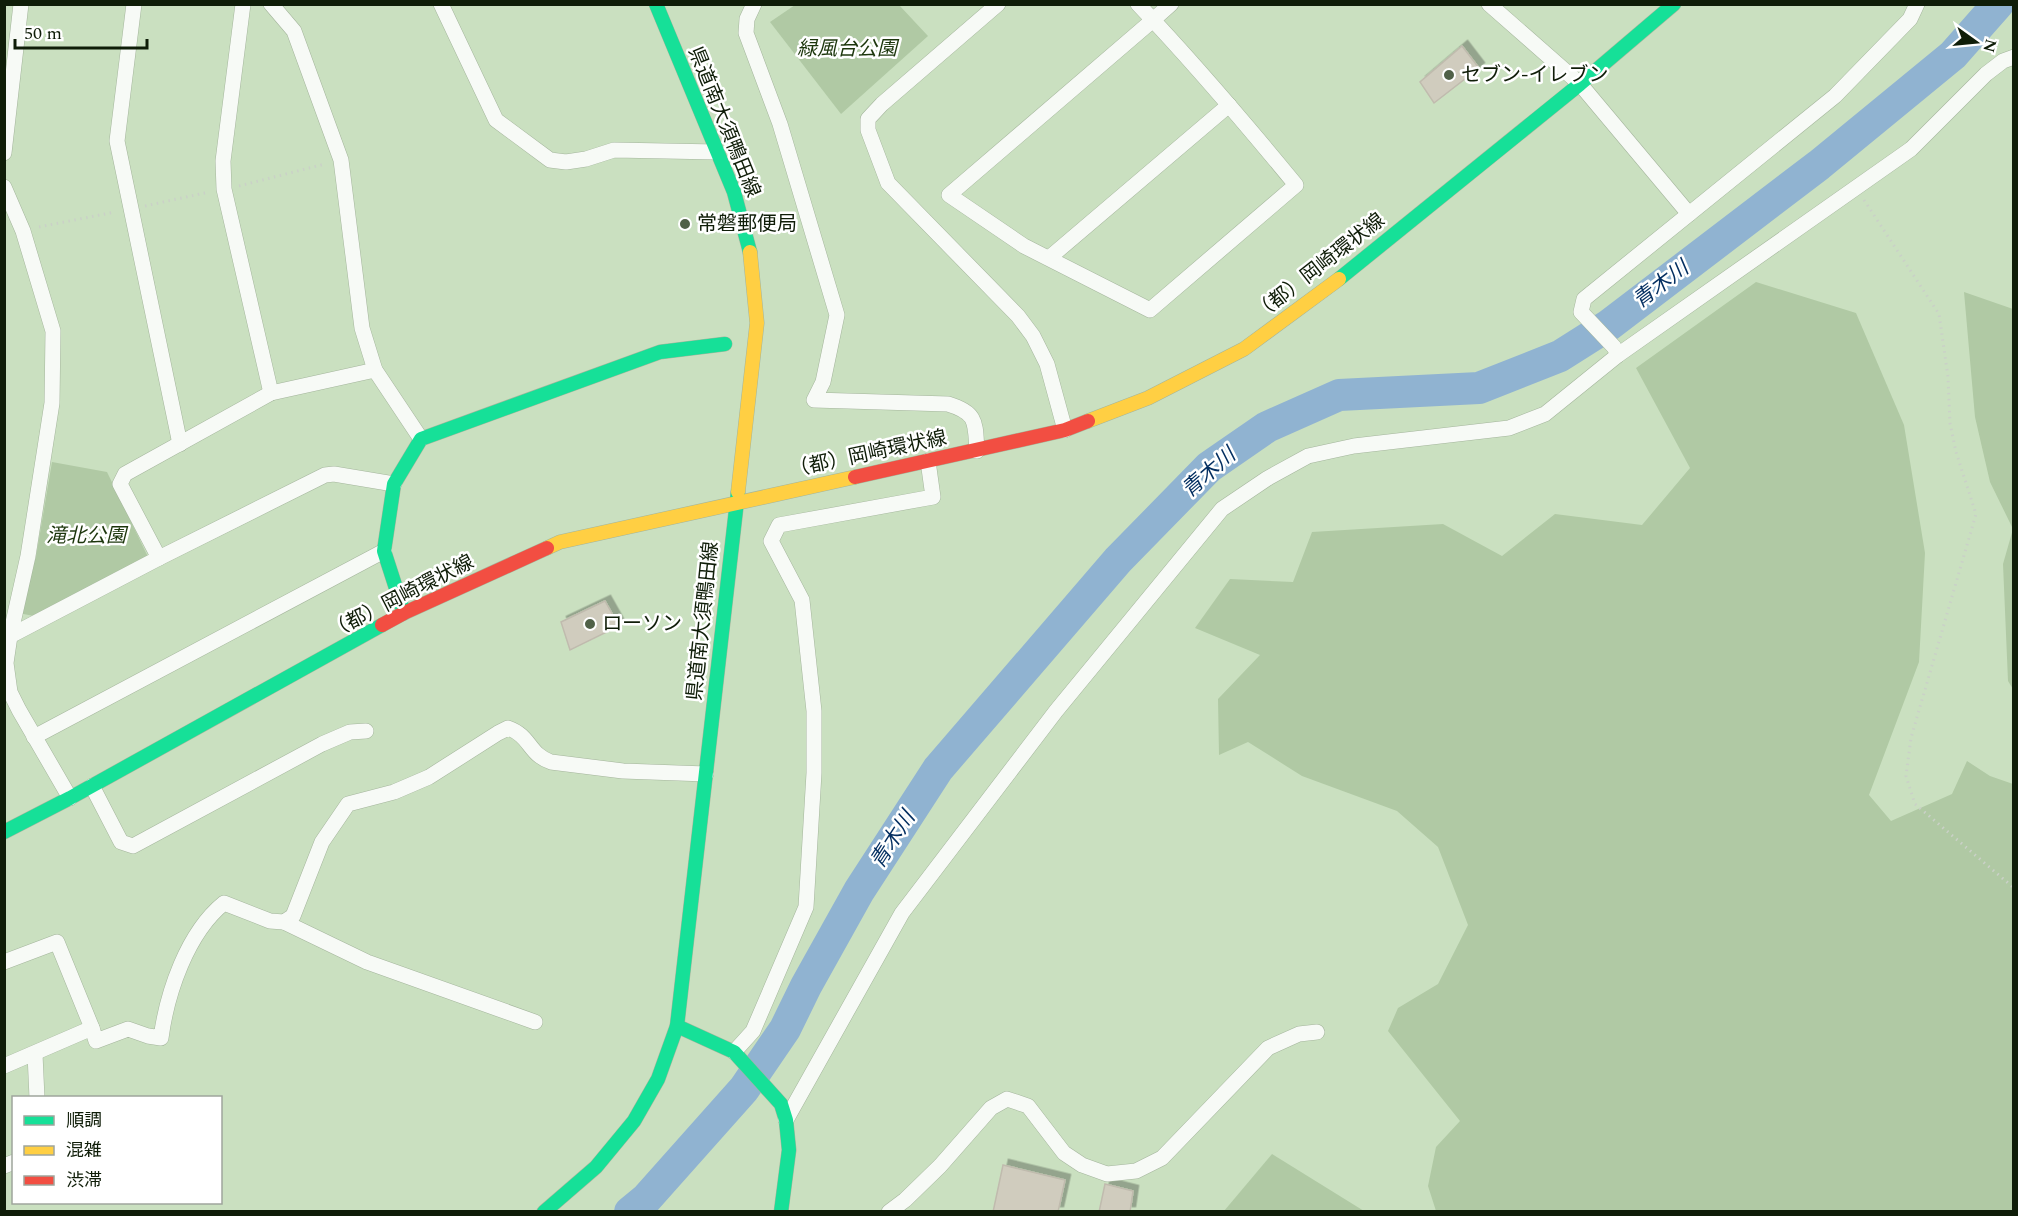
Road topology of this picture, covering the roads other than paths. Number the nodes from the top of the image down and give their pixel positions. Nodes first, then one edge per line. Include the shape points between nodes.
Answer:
1 (21, 4) edge
2 (134, 4) edge
3 (243, 4) edge
4 (271, 4) edge
5 (441, 4) edge
6 (656, 4) edge
7 (754, 4) edge
8 (998, 4) edge
9 (1138, 4) edge
10 (1171, 4) edge
11 (1489, 4) edge
12 (1674, 4) edge
13 (1917, 4) edge
14 (1153, 20) junction
15 (2013, 57) edge
16 (1580, 84) junction
17 (1229, 105) junction
18 (717, 152) junction
19 (4, 153) edge
20 (4, 187) edge
21 (1689, 214) junction
22 (1049, 258) junction
23 (725, 344) dead end
24 (1616, 351) junction
25 (375, 370) junction
26 (271, 393) junction
27 (1065, 430) junction
28 (421, 439) junction
29 (180, 444) junction
30 (977, 451) junction
31 (928, 461) junction
32 (394, 484) junction
33 (735, 502) junction
34 (384, 551) junction
35 (159, 558) junction
36 (404, 613) junction
37 (10, 636) junction
38 (366, 730) dead end
39 (34, 737) junction
40 (706, 774) junction
41 (92, 786) junction
42 (70, 798) junction
43 (4, 831) edge
44 (284, 922) junction
45 (4, 962) edge
46 (535, 1022) dead end
47 (676, 1026) junction
48 (92, 1028) junction
49 (1317, 1032) dead end
50 (35, 1054) junction
51 (738, 1057) junction
52 (4, 1066) edge
53 (37, 1096) edge
54 (786, 1120) junction
55 (785, 1210) edge
56 (544, 1212) edge
57 (889, 1212) edge

1 - 19 street
2 - 29 street via 117,141
3 - 26 street via 223,161 224,189
4 - 25 street via 294,31 341,160 362,328
5 - 18 street via 496,120 550,160 566,162 614,150
6 - 18 street, 県道南大須鴨田線
7 - 30 street via 746,33 780,124 837,315 823,382 814,400 948,404 967,411 973,420
8 - 27 street via 882,104 868,119 868,130 888,183 1033,336 1047,364
9 - 14 street
10 - 14 street
11 - 16 street
12 - 16 street, （都）岡崎環状線
13 - 21 street via 1910,19 1835,96
14 - 17 street
14 - 22 street via 949,195 1024,246
15 - 24 street via 1986,74 1911,149
16 - 21 street
16 - 27 street, （都）岡崎環状線 via 1347,273 1244,349 1148,398
17 - 22 street
17 - 22 street via 1296,185 1150,310
18 - 33 street, 県道南大須鴨田線 via 734,192 752,260 757,323
20 - 37 street via 23,231 53,331 52,403 28,555
21 - 24 street via 1584,299 1581,312
23 - 28 street via 660,352
24 - 54 street via 1545,414 1509,428 1354,446 1308,456 1222,509 1056,711 902,913
25 - 26 street
25 - 28 street
26 - 29 street
27 - 30 street, （都）岡崎環状線
28 - 32 street
29 - 35 street via 125,474 120,484
30 - 31 street, （都）岡崎環状線
31 - 33 street, （都）岡崎環状線
31 - 51 street via 933,497 779,525 771,540 802,600 814,711 806,907
32 - 34 street
32 - 35 street via 325,475
33 - 36 street, （都）岡崎環状線 via 560,542
33 - 40 street, 県道南大須鴨田線
34 - 36 street
34 - 39 street
35 - 37 street
36 - 41 street, （都）岡崎環状線
37 - 39 street via 6,663 10,692
38 - 41 street via 322,744 133,846 122,842
39 - 42 street
40 - 44 street via 623,771 551,762 539,758 518,731 508,728 429,777 394,792 348,804 322,842 293,916
40 - 47 street, 県道南大須鴨田線
41 - 42 street, （都）岡崎環状線
42 - 43 street, （都）岡崎環状線
44 - 46 street via 367,962
44 - 48 street via 270,921 224,903 199,931 174,980 161,1038 128,1029 96,1041
45 - 48 street via 57,942
47 - 51 street
47 - 56 street, 県道南大須鴨田線 via 658,1079 634,1121 596,1167
48 - 50 street
49 - 57 street via 1299,1034 1268,1048 1162,1158 1136,1171 1107,1174 1082,1165 1064,1154 1028,1106 1007,1099 991,1108 940,1166
50 - 52 street
50 - 53 street
51 - 54 street via 781,1104
54 - 55 street via 789,1150

